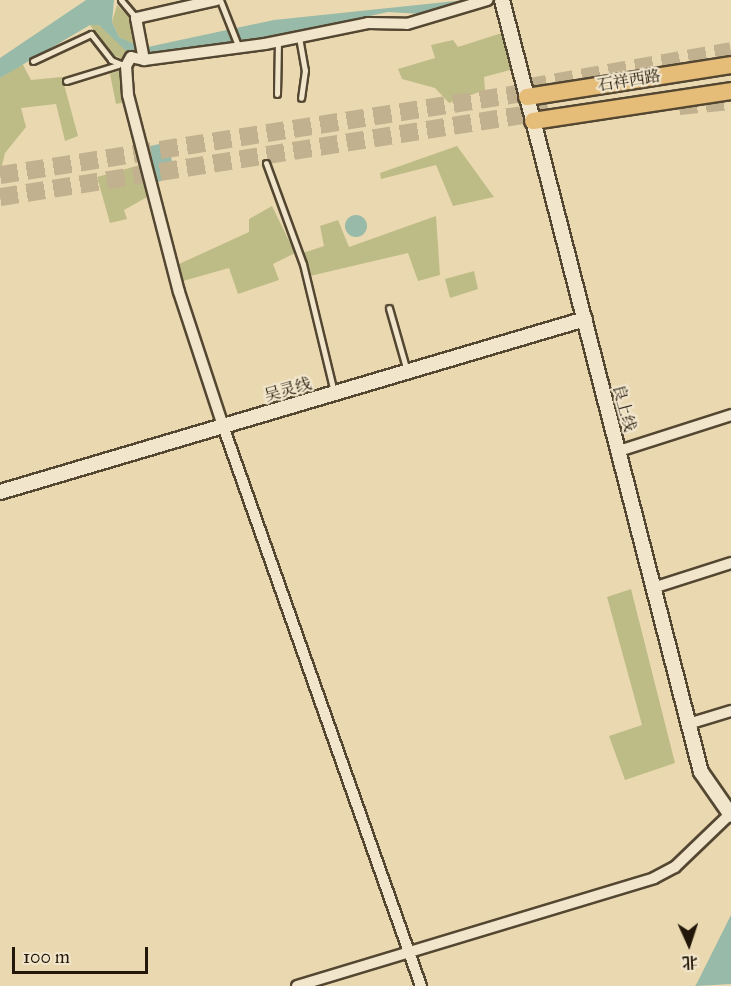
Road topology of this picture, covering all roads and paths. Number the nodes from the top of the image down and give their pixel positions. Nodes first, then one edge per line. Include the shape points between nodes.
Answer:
1 (121, 0) edge
2 (218, 0) edge
3 (487, 0) edge
4 (502, 0) edge
5 (136, 18) junction
6 (299, 37) junction
7 (278, 41) junction
8 (238, 46) junction
9 (143, 59) junction
10 (33, 61) dead end
11 (122, 65) junction
12 (731, 66) edge
13 (66, 81) dead end
14 (731, 91) edge
15 (277, 94) dead end
16 (301, 98) dead end
17 (527, 98) junction
18 (533, 121) tunnel mouth
19 (266, 163) dead end
20 (389, 308) dead end
21 (585, 320) junction
22 (408, 372) junction
23 (335, 394) junction
24 (731, 415) edge
25 (223, 426) junction
26 (619, 451) junction
27 (0, 492) edge
28 (731, 563) edge
29 (653, 588) junction
30 (731, 711) edge
31 (688, 724) junction
32 (730, 815) edge
33 (410, 952) junction
34 (297, 986) edge
35 (421, 986) edge

1 - 5 lane
2 - 5 street
2 - 8 lane
3 - 6 street via 407,24 368,23
4 - 17 street, 良上线
5 - 9 street
6 - 7 street
6 - 16 lane via 305,70
7 - 8 street
7 - 15 lane
8 - 9 street
9 - 11 street via 131,57
10 - 11 lane via 91,34
11 - 13 lane
11 - 25 street via 143,159
12 - 17 main road, 石祥西路
14 - 18 main road, 石祥西路
17 - 21 street, 良上线
19 - 23 lane via 305,271
20 - 22 lane
21 - 22 street, 吴灵线
21 - 26 street, 良上线
22 - 23 street, 吴灵线
23 - 25 street, 吴灵线
24 - 26 street
25 - 27 street, 吴灵线
25 - 33 street
26 - 29 street, 良上线
28 - 29 street
29 - 31 street, 良上线
30 - 31 street
31 - 32 street, 良上线 via 706,783
32 - 33 street via 675,867 654,878
33 - 34 street
33 - 35 street

